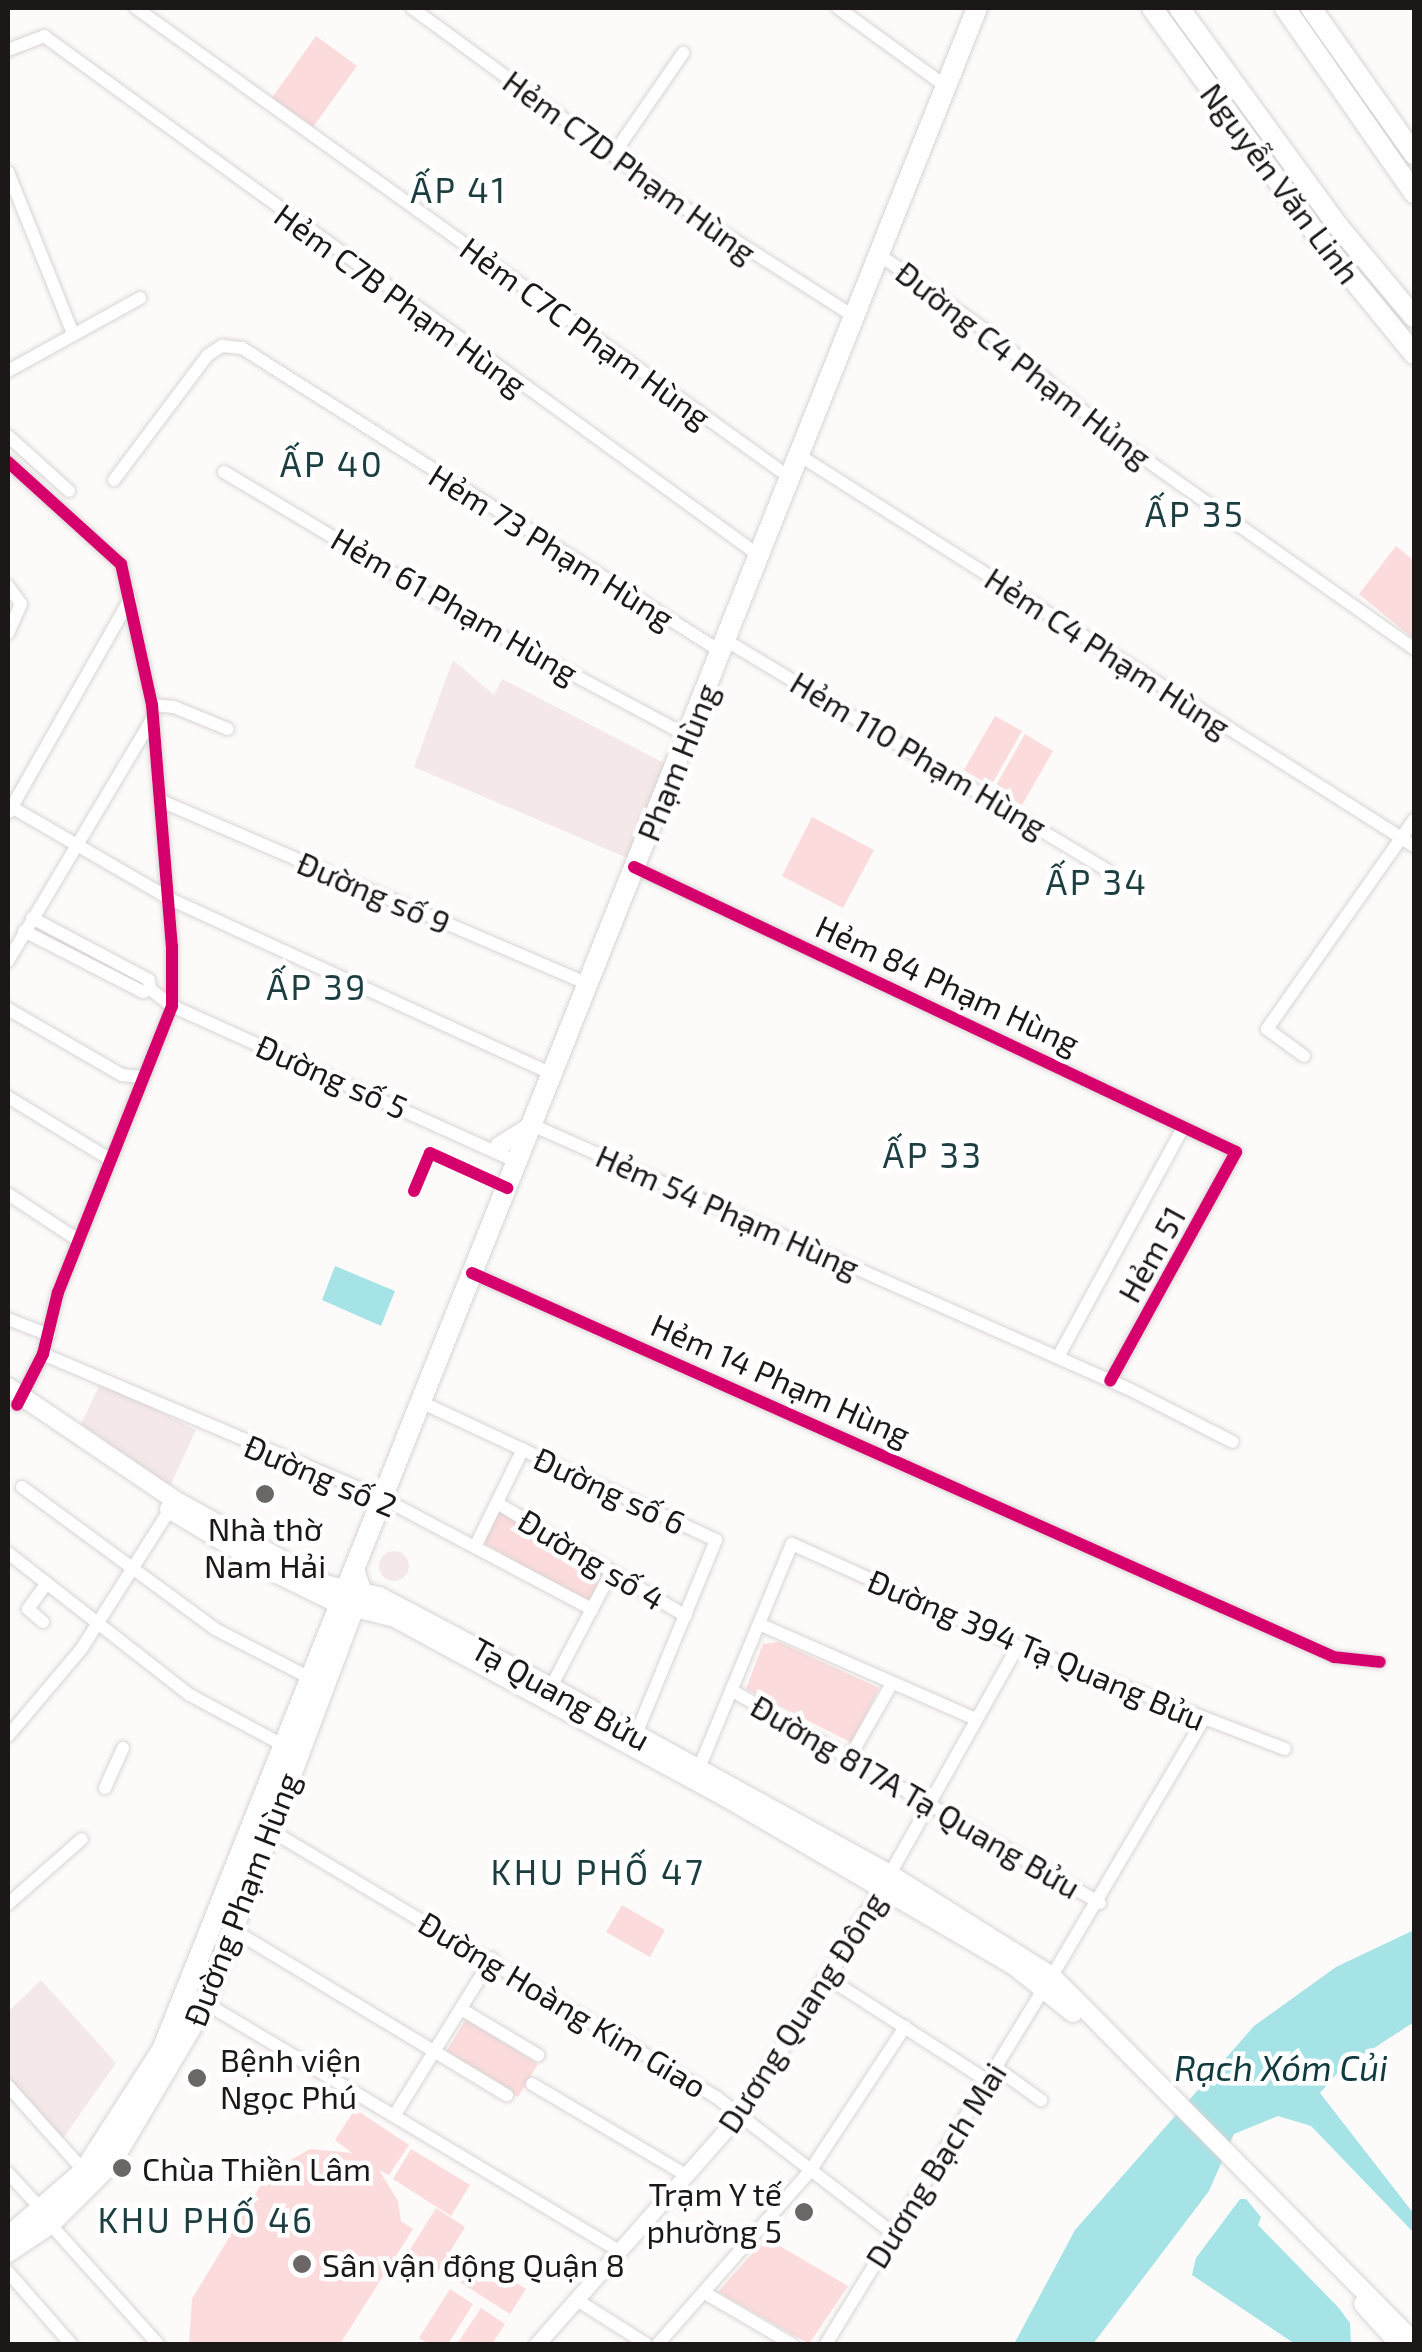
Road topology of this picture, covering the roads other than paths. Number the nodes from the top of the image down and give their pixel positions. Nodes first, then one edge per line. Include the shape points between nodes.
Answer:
1 (136, 8) edge
2 (412, 8) edge
3 (838, 8) edge
4 (976, 8) edge
5 (1152, 8) edge
6 (1179, 8) edge
7 (1285, 8) edge
8 (1311, 8) edge
9 (8, 50) edge
10 (682, 52) dead end
11 (1348, 60) junction
12 (1330, 74) junction
13 (944, 85) junction
14 (613, 154) junction
15 (1414, 154) edge
16 (8, 172) edge
17 (1414, 192) edge
18 (878, 253) junction
19 (140, 298) dead end
20 (853, 316) junction
21 (1414, 317) edge
22 (73, 334) junction
23 (1414, 354) edge
24 (8, 369) edge
25 (8, 436) edge
26 (802, 457) junction
27 (8, 462) edge
28 (224, 472) dead end
29 (114, 480) dead end
30 (793, 480) junction
31 (69, 491) dead end
32 (761, 558) junction
33 (8, 586) edge
34 (131, 598) junction
35 (8, 633) edge
36 (725, 647) junction
37 (1414, 649) edge
38 (152, 712) junction
39 (228, 728) dead end
40 (688, 736) junction
41 (161, 801) junction
42 (9, 809) edge
43 (1414, 820) edge
44 (1402, 836) junction
45 (76, 844) junction
46 (1414, 846) edge
47 (634, 868) junction
48 (1109, 871) dead end
49 (170, 898) junction
50 (32, 918) junction
51 (24, 931) junction
52 (8, 961) edge
53 (588, 984) junction
54 (150, 989) junction
55 (172, 1006) junction
56 (8, 1009) edge
57 (1304, 1056) dead end
58 (552, 1074) junction
59 (141, 1077) junction
60 (8, 1097) edge
61 (532, 1125) junction
62 (1182, 1128) junction
63 (496, 1148) junction
64 (1236, 1152) joint
65 (520, 1156) junction
66 (110, 1159) junction
67 (508, 1188) junction
68 (8, 1194) edge
69 (78, 1240) junction
70 (472, 1273) junction
71 (8, 1318) edge
72 (48, 1334) junction
73 (43, 1354) junction
74 (1058, 1357) junction
75 (1110, 1381) junction
76 (14, 1397) edge
77 (421, 1402) junction
78 (1233, 1442) dead end
79 (523, 1449) junction
80 (22, 1487) dead end
81 (382, 1498) junction
82 (497, 1503) junction
83 (173, 1505) junction
84 (475, 1547) junction
85 (8, 1553) edge
86 (136, 1569) junction
87 (612, 1572) junction
88 (47, 1583) junction
89 (349, 1592) junction
90 (592, 1609) junction
91 (686, 1616) junction
92 (43, 1622) dead end
93 (99, 1623) junction
94 (758, 1624) junction
95 (1018, 1646) junction
96 (1380, 1662) dead end
97 (308, 1678) junction
98 (892, 1683) junction
99 (731, 1690) junction
100 (548, 1692) junction
101 (975, 1719) junction
102 (1203, 1721) junction
103 (636, 1734) junction
104 (8, 1736) edge
105 (283, 1745) junction
106 (123, 1748) dead end
107 (1285, 1749) dead end
108 (851, 1755) junction
109 (696, 1774) junction
110 (105, 1788) dead end
111 (930, 1802) junction
112 (270, 1830) junction
113 (82, 1839) dead end
114 (886, 1882) junction
115 (1100, 1902) junction
116 (8, 1904) edge
117 (233, 1930) junction
118 (492, 1958) junction
119 (828, 1978) junction
120 (1048, 1981) junction
121 (186, 1992) junction
122 (206, 2004) junction
123 (460, 2009) junction
124 (905, 2027) junction
125 (436, 2049) junction
126 (538, 2055) dead end
127 (995, 2067) junction
128 (986, 2080) junction
129 (532, 2084) dead end
130 (8, 2086) edge
131 (506, 2095) dead end
132 (1041, 2100) dead end
133 (396, 2113) junction
134 (738, 2116) junction
135 (84, 2171) junction
136 (810, 2171) junction
137 (8, 2173) edge
138 (686, 2175) junction
139 (46, 2217) junction
140 (891, 2232) junction
141 (8, 2237) edge
142 (619, 2251) junction
143 (8, 2252) edge
144 (8, 2272) edge
145 (705, 2292) junction
146 (577, 2300) junction
147 (1409, 2341) edge
148 (71, 2344) edge
149 (158, 2344) edge
150 (538, 2344) edge
151 (646, 2344) edge
152 (658, 2344) edge
153 (792, 2344) edge
154 (826, 2344) edge

1 - 30 street, Hẻm C7C Phạm Hùng
2 - 14 street, Hẻm C7D Phạm Hùng
3 - 13 street
4 - 13 main road, Phạm Hùng
5 - 23 main road, Nguyễn Văn Linh via 1284,192
6 - 21 main road, Nguyễn Văn Linh via 1338,226
7 - 12 main road
8 - 11 main road
9 - 32 street, Hẻm C7B Phạm Hùng via 44,36
10 - 14 street
11 - 12 main road
11 - 15 main road
12 - 17 main road
13 - 18 main road, Phạm Hùng
14 - 20 street, Hẻm C7D Phạm Hùng via 757,258
16 - 22 street
18 - 20 main road, Phạm Hùng
18 - 37 street, Đường C4 Phạm Hủng via 980,325 1118,440
19 - 22 street
20 - 26 main road, Phạm Hùng
22 - 24 street
25 - 31 street
26 - 30 main road, Phạm Hùng
26 - 44 street, Hẻm C4 Phạm Hùng
27 - 34 street via 122,564
28 - 40 street, Hẻm 61 Phạm Hùng via 471,620
29 - 36 street, Hẻm 73 Phạm Hùng via 208,355 222,346 242,348
30 - 32 main road, Phạm Hùng
32 - 36 main road, Phạm Hùng
33 - 35 street via 21,604
34 - 38 street
34 - 42 street
36 - 40 main road, Phạm Hùng
36 - 48 street, Hẻm 110 Phạm Hùng
38 - 39 street via 174,706
38 - 41 street
38 - 45 street
40 - 47 main road, Phạm Hùng
41 - 49 street
41 - 53 street, Đường số 9
42 - 45 street
43 - 44 street
44 - 46 street, Hẻm C4 Phạm Hùng
44 - 57 street via 1268,1029
45 - 49 street
45 - 50 street
47 - 53 main road, Phạm Hùng
47 - 62 street, Hẻm 84 Phạm Hùng
49 - 55 street
49 - 58 street
50 - 51 street
50 - 54 street, Đường số 5 via 149,980
51 - 52 street
51 - 54 street via 144,992
53 - 58 main road, Phạm Hùng
54 - 55 street, Đường số 5
55 - 59 street
55 - 63 street, Đường số 5
56 - 59 street via 122,1076
58 - 61 main road, Phạm Hùng
59 - 66 street
60 - 66 street
61 - 63 main road
61 - 65 main road, Phạm Hùng
61 - 74 street, Hẻm 54 Phạm Hùng
62 - 64 street, Hẻm 84 Phạm Hùng
62 - 74 street
63 - 65 street, Đường số 5
63 - 67 main road
64 - 75 street, Hẻm 51
65 - 67 main road, Phạm Hùng
66 - 69 street
67 - 70 main road, Phạm Hùng
68 - 69 street
69 - 72 street
70 - 77 main road, Phạm Hùng
70 - 96 street, Hẻm 14 Phạm Hùng via 1334,1656
71 - 72 street
72 - 73 street
73 - 76 street
73 - 81 street, Đường số 2
74 - 75 street, Hẻm 54 Phạm Hùng
75 - 78 street, Hẻm 54 Phạm Hùng
76 - 83 main road, Tạ Quang Bửu
77 - 79 street, Đường số 6
77 - 81 main road, Phạm Hùng
79 - 82 street
79 - 91 street, Đường số 6 via 716,1540
80 - 86 street
81 - 84 street, Đường số 2
81 - 89 main road, Phạm Hùng
82 - 84 street
82 - 87 street, Đường số 4
83 - 86 street
83 - 89 main road, Tạ Quang Bửu
84 - 90 street, Đường số 2
85 - 88 street
86 - 93 street
86 - 97 street via 250,1652
87 - 90 street
87 - 91 street, Đường số 4
88 - 92 street via 28,1609
88 - 93 street
89 - 97 main road, Đường Phạm Hùng
89 - 100 main road, Tạ Quang Bửu
89 - 112 main road, Đường Phạm Hùng
90 - 100 street
91 - 103 street, Đường số 6
93 - 104 street
93 - 105 street via 190,1694
94 - 95 street, Đường 394 Tạ Quang Bửu via 792,1544
94 - 98 street
94 - 99 street
95 - 101 street, Dương Quang Đông
95 - 102 street, Đường 394 Tạ Quang Bửu
97 - 105 main road, Đường Phạm Hùng
98 - 101 street
98 - 108 street
99 - 108 street, Đường 817A Tạ Quang Bửu
99 - 109 street
100 - 103 main road, Tạ Quang Bửu
100 - 109 main road, Tạ Quang Bửu
101 - 111 street, Dương Quang Đông
102 - 107 street, Đường 394 Tạ Quang Bửu
102 - 115 street, Dương Bạch Mai
103 - 109 main road, Tạ Quang Bửu
105 - 121 main road, Đường Phạm Hùng
106 - 110 street
108 - 111 street, Đường 817A Tạ Quang Bửu
109 - 114 main road, Tạ Quang Bửu
111 - 114 street, Dương Quang Đông
111 - 115 street, Đường 817A Tạ Quang Bửu
112 - 117 main road, Đường Phạm Hùng
112 - 118 street, Đường Hoàng Kim Giao
113 - 116 street
114 - 119 street, Dương Quang Đông
114 - 120 main road, Tạ Quang Bửu
115 - 120 street, Dương Bạch Mai
117 - 122 main road, Đường Phạm Hùng
117 - 125 street
118 - 123 street
118 - 134 street, Đường Hoàng Kim Giao
119 - 124 street
119 - 134 street, Dương Quang Đông
120 - 127 street, Dương Bạch Mai
120 - 147 main road, Tạ Quang Bửu
121 - 122 street
121 - 135 main road, Đường Phạm Hùng via 162,2050
122 - 133 street
122 - 139 main road, Đường Phạm Hùng via 111,2163
123 - 125 street
123 - 126 street
124 - 128 street
124 - 136 street
125 - 131 street
125 - 133 street
127 - 128 street, Dương Bạch Mai
127 - 132 street
128 - 140 street, Dương Bạch Mai
129 - 138 street
130 - 135 street
133 - 142 street
134 - 136 street, Đường Hoàng Kim Giao
134 - 138 street, Dương Quang Đông
135 - 139 main road, Đường Phạm Hùng
136 - 140 street, Đường Hoàng Kim Giao
136 - 145 street
137 - 139 street
138 - 142 street, Dương Quang Đông
139 - 141 main road, Đường Phạm Hùng
139 - 143 main road, Đường Phạm Hùng
139 - 149 street
140 - 154 street, Dương Bạch Mai
142 - 146 street, Dương Quang Đông
144 - 148 street
145 - 152 street
145 - 153 street
146 - 150 street, Dương Quang Đông
146 - 151 street

